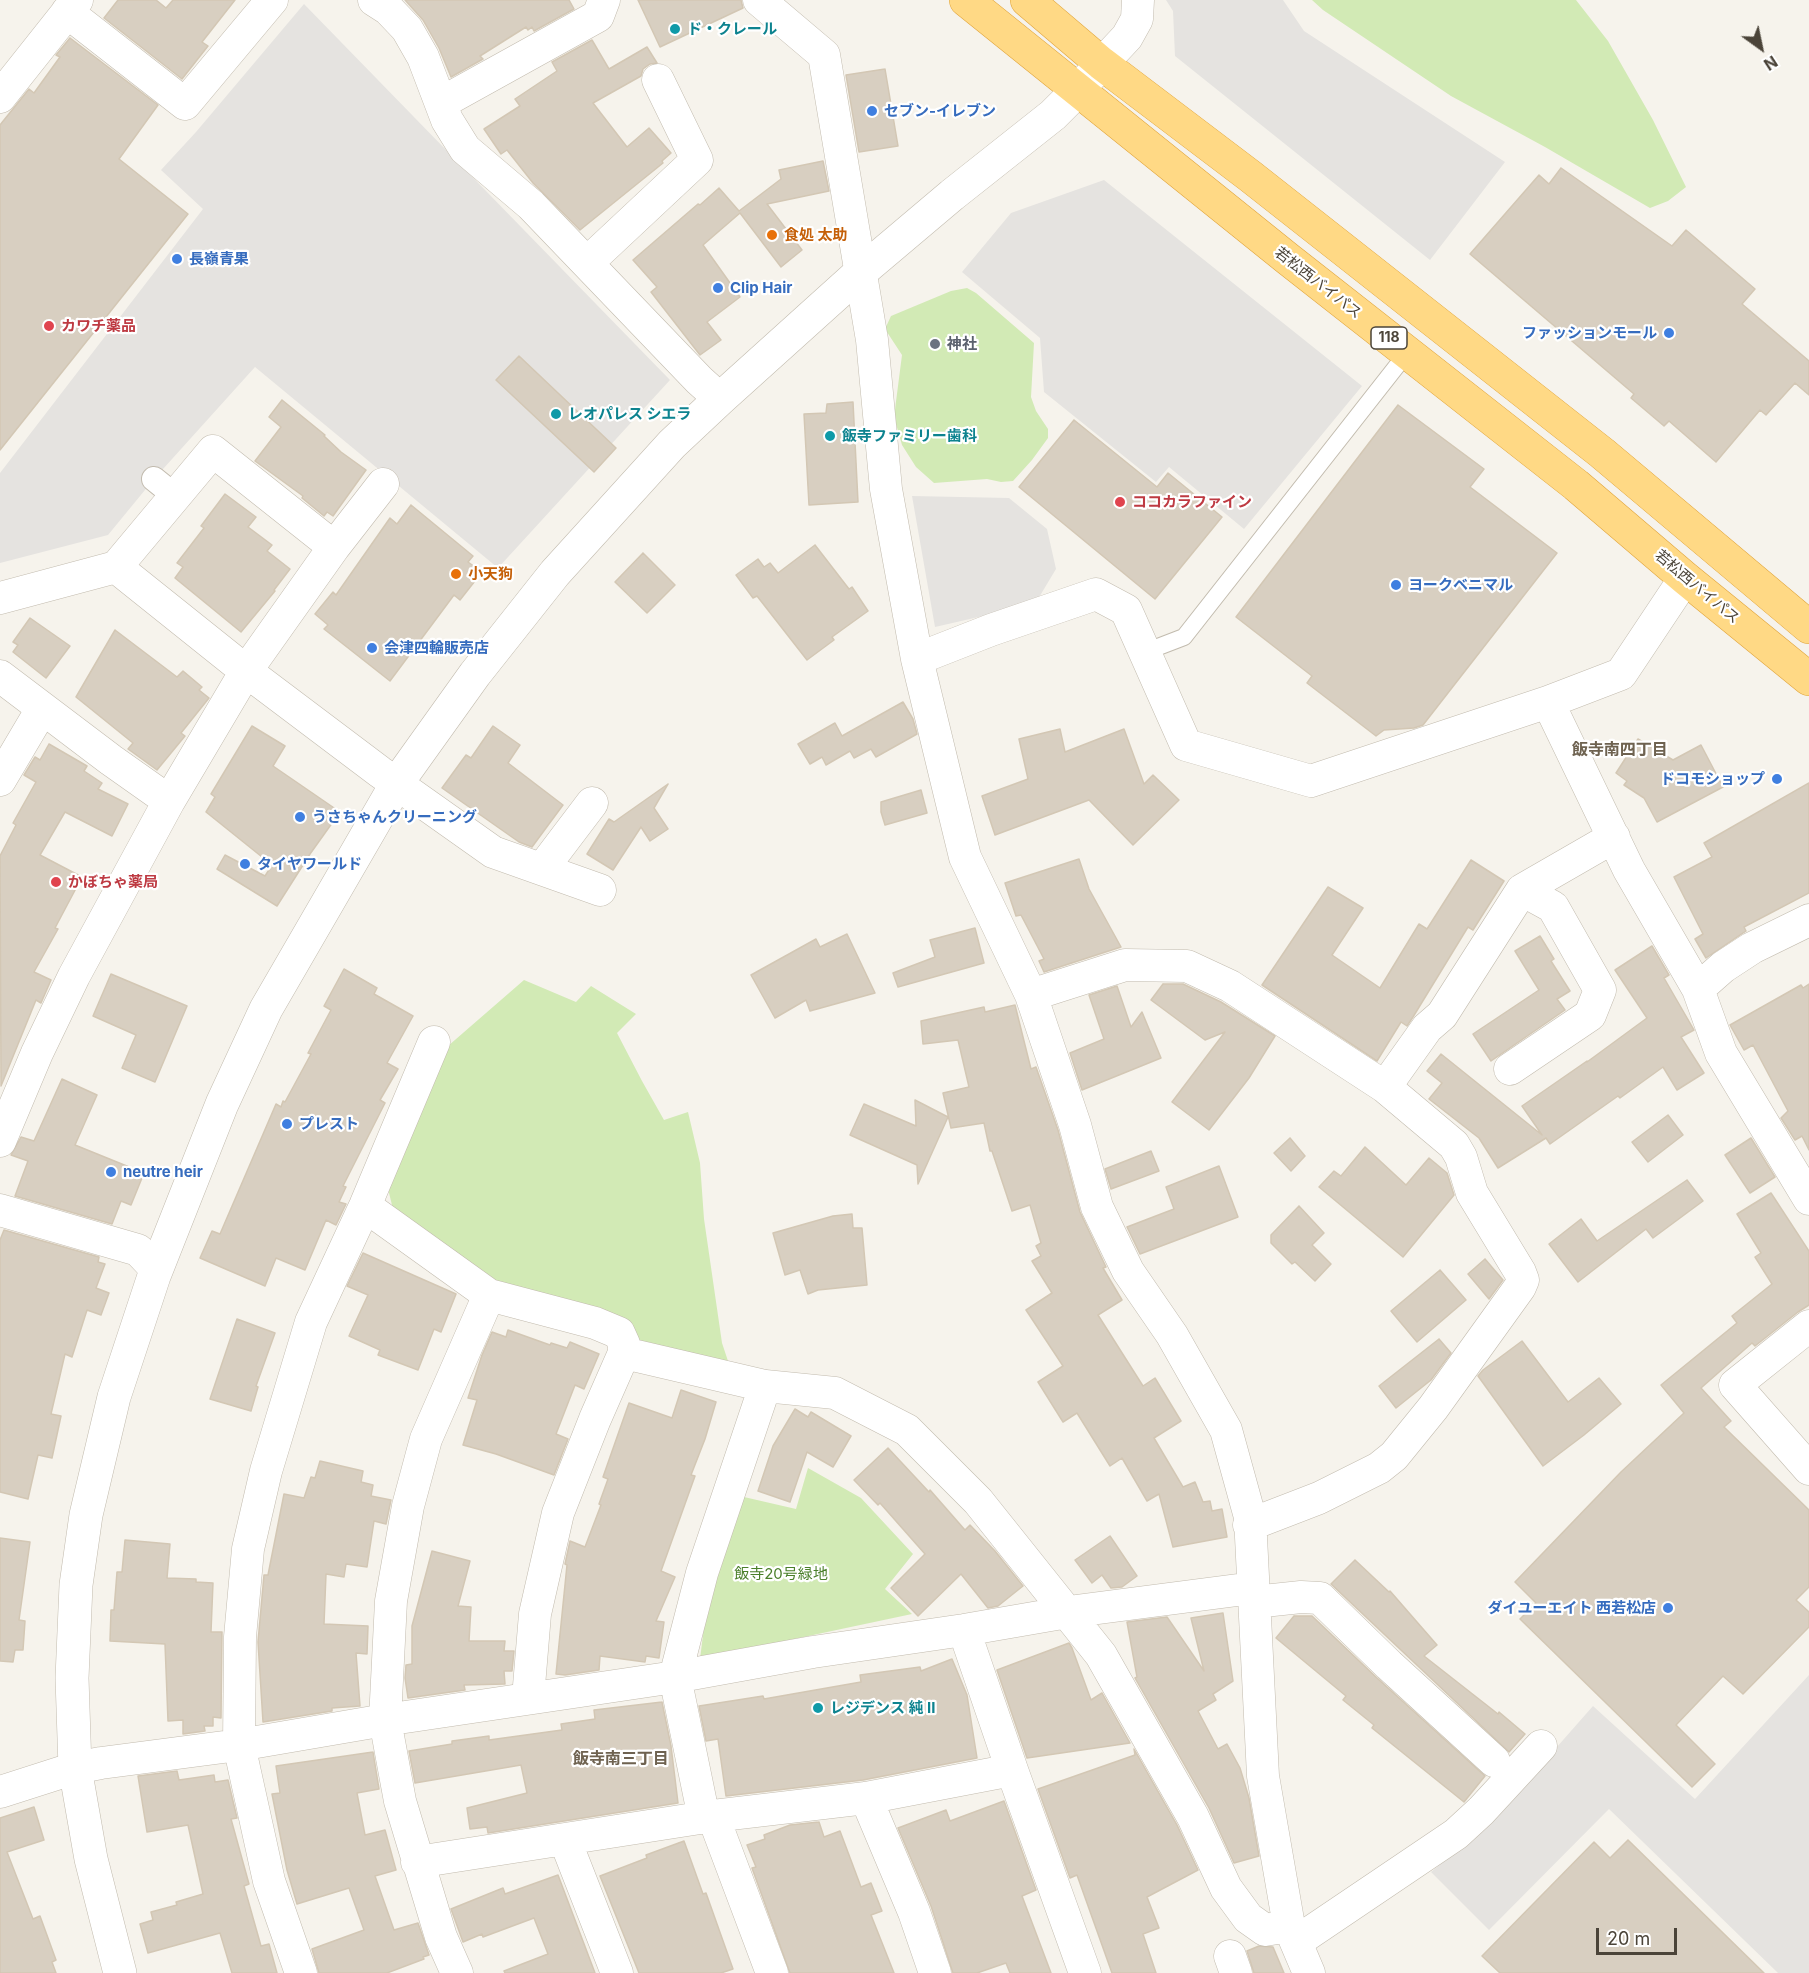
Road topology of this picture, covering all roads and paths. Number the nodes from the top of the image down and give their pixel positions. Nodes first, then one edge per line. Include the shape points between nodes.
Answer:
1 (272, 0) edge
2 (374, 0) edge
3 (603, 0) edge
4 (759, 0) edge
5 (966, 0) edge
6 (1027, 0) edge
7 (1138, 0) edge
8 (72, 6) edge
9 (1101, 63) junction
10 (658, 80) dead end
11 (1077, 91) junction
12 (0, 97) edge
13 (441, 103) junction
14 (587, 263) junction
15 (862, 271) junction
16 (1407, 353) junction
17 (720, 399) junction
18 (383, 484) dead end
19 (334, 547) junction
20 (116, 567) junction
21 (1685, 578) junction
22 (0, 598) edge
23 (1809, 627) edge
24 (1145, 652) junction
25 (917, 659) junction
26 (246, 671) junction
27 (0, 676) edge
28 (1809, 679) edge
29 (1548, 702) junction
30 (42, 709) junction
31 (0, 780) edge
32 (397, 783) junction
33 (169, 801) junction
34 (592, 803) dead end
35 (1614, 837) junction
36 (542, 869) junction
37 (600, 890) dead end
38 (1522, 890) junction
39 (1809, 920) edge
40 (1698, 988) junction
41 (1030, 995) junction
42 (434, 1042) dead end
43 (1510, 1069) dead end
44 (1385, 1087) junction
45 (0, 1141) edge
46 (1801, 1167) edge
47 (1809, 1199) edge
48 (365, 1206) junction
49 (0, 1210) edge
50 (156, 1269) junction
51 (489, 1294) junction
52 (1809, 1326) edge
53 (624, 1353) junction
54 (765, 1386) junction
55 (1809, 1469) edge
56 (1249, 1525) junction
57 (1254, 1595) junction
58 (1068, 1612) junction
59 (964, 1630) junction
60 (675, 1677) junction
61 (528, 1698) junction
62 (385, 1720) junction
63 (239, 1745) junction
64 (1541, 1746) dead end
65 (1494, 1761) dead end
66 (75, 1768) junction
67 (1012, 1770) junction
68 (0, 1792) edge
69 (866, 1798) junction
70 (709, 1817) junction
71 (565, 1840) junction
72 (417, 1862) junction
73 (1292, 1934) junction
74 (120, 1973) edge
75 (301, 1973) edge
76 (457, 1973) edge
77 (617, 1973) edge
78 (772, 1973) edge
79 (935, 1973) edge
80 (1085, 1973) edge
81 (1309, 1973) edge

1 - 8 street via 185,104
2 - 13 street via 407,29
3 - 13 street via 598,16
4 - 15 street via 824,55
5 - 11 highway, 若松西バイパス / 118
6 - 9 highway, 118
7 - 9 street via 1137,19 1127,37
8 - 12 street
9 - 11 street
9 - 23 highway, 118 via 1602,453
10 - 14 street via 697,160
11 - 15 street
11 - 16 highway, 若松西バイパス / 118
13 - 14 street via 465,149 531,205
14 - 17 street
15 - 17 street
15 - 25 street via 886,489
16 - 21 highway, 若松西バイパス / 118 via 1576,485
16 - 24 lane via 1184,637
17 - 32 street via 672,444 555,573 475,674
18 - 19 street
19 - 20 street via 213,451 165,487
19 - 26 street
20 - 22 street
20 - 26 street
21 - 28 highway, 若松西バイパス / 118
21 - 29 street via 1621,674
24 - 25 street via 1126,610 1096,594
24 - 29 street via 1186,745 1311,781
25 - 41 street via 965,857
26 - 32 street
26 - 33 street
27 - 30 street
29 - 35 street
30 - 31 street
30 - 33 street
32 - 36 street via 493,852
32 - 50 street via 266,1010 222,1104
33 - 45 street via 74,976
34 - 36 street
35 - 38 street
35 - 40 street
36 - 37 street
38 - 43 street via 1553,907 1600,990 1590,1015
38 - 44 street via 1442,1015 1427,1028
39 - 40 street via 1752,948
40 - 46 street via 1721,1053
41 - 44 street via 1125,965 1186,966 1230,986
41 - 56 street via 1075,1125 1097,1207 1128,1271 1172,1335 1226,1430
42 - 48 street
44 - 56 street via 1454,1146 1472,1193 1523,1280 1433,1408 1394,1456 1379,1468 1319,1498
46 - 47 street
48 - 51 street
48 - 63 street via 311,1322 266,1472 248,1550 242,1598
49 - 50 street via 138,1250
50 - 66 street via 114,1397 86,1515 76,1585 72,1678
51 - 53 street via 603,1326 619,1333
51 - 62 street via 426,1439 408,1506 391,1600
52 - 55 street via 1735,1385
53 - 54 street
53 - 61 street via 558,1513 535,1614
54 - 58 street via 835,1393 907,1430 978,1501
54 - 60 street via 702,1573
56 - 57 street
57 - 58 street
57 - 65 street via 1320,1598
57 - 73 street via 1263,1776
58 - 59 street
58 - 73 street via 1112,1674 1192,1817 1226,1888 1248,1918 1265,1930
59 - 60 street
59 - 67 street
60 - 61 street
60 - 70 street
61 - 62 street
62 - 63 street
62 - 72 street via 400,1802
63 - 66 street
63 - 75 street via 268,1881
64 - 73 street via 1456,1834
66 - 68 street
66 - 74 street via 91,1859
67 - 69 street
67 - 80 street
69 - 70 street
69 - 79 street
70 - 71 street
70 - 78 street
71 - 72 street
71 - 77 street
72 - 76 street
73 - 81 street

